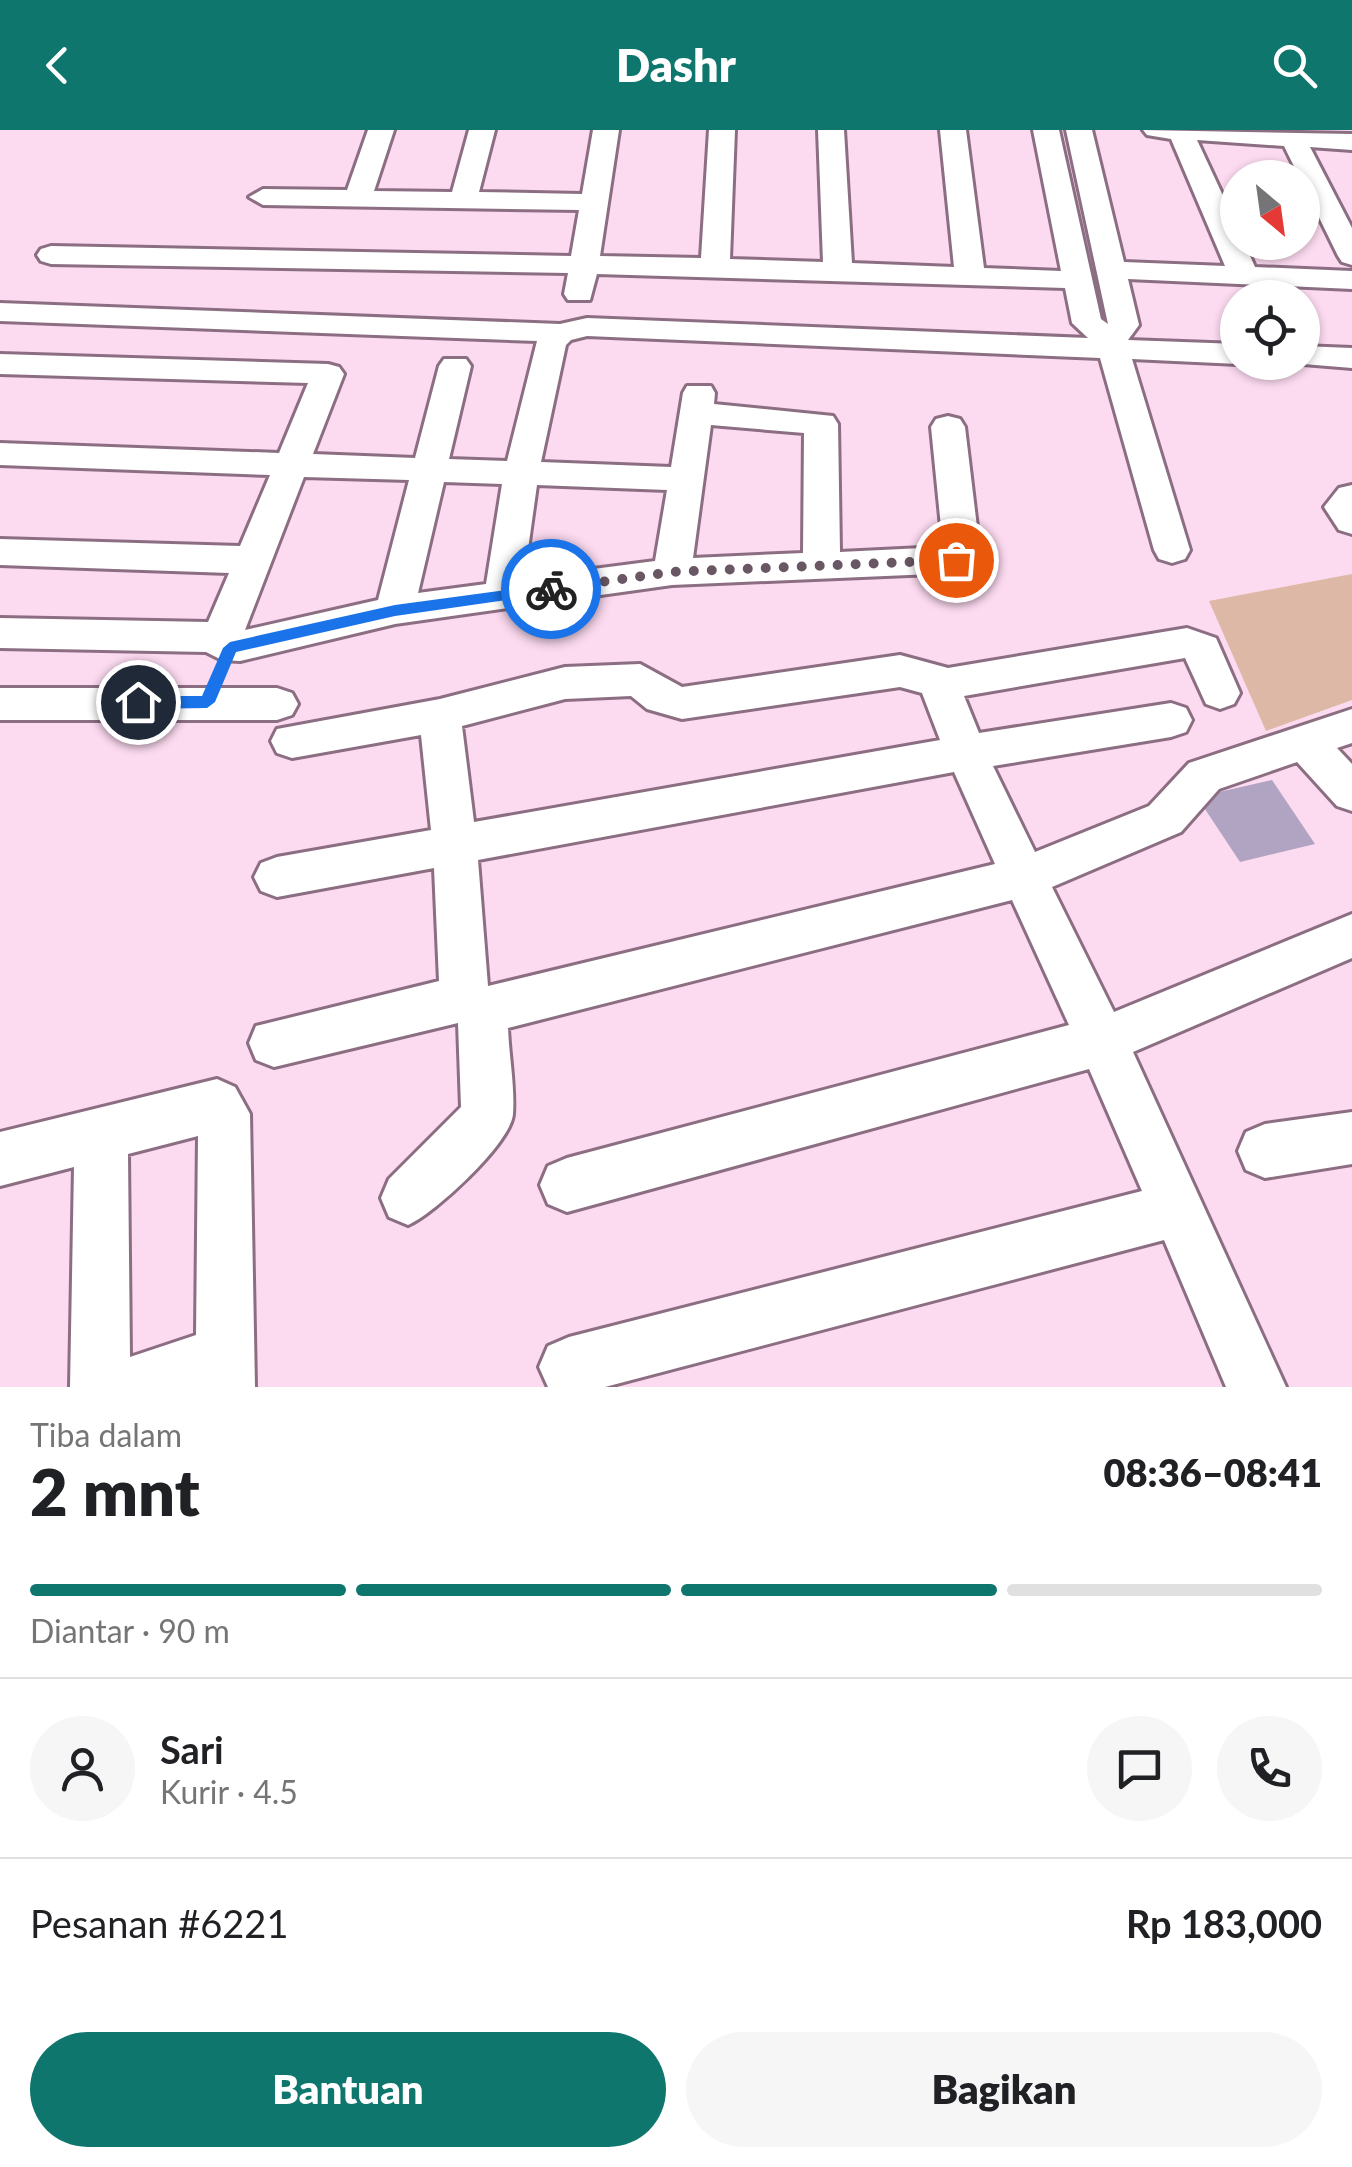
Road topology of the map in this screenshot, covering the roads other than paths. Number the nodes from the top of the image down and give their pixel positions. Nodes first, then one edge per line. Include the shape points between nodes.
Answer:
1 (381, 130) edge
2 (482, 130) edge
3 (606, 130) edge
4 (722, 130) edge
5 (831, 130) edge
6 (952, 130) edge
7 (1046, 130) edge
8 (1078, 130) edge
9 (1168, 131) edge
10 (1293, 138) junction
11 (1352, 142) edge
12 (263, 197) dead end
13 (358, 198) junction
14 (463, 200) junction
15 (593, 202) junction
16 (1066, 224) junction
17 (1101, 225) junction
18 (51, 255) dead end
19 (1352, 256) edge
20 (584, 266) junction
21 (715, 267) junction
22 (1112, 270) junction
23 (838, 272) junction
24 (1244, 275) junction
25 (970, 276) junction
26 (1078, 280) junction
27 (1352, 280) edge
28 (0, 312) edge
29 (567, 331) junction
30 (1112, 345) junction
31 (1220, 353) edge
32 (1320, 357) edge
33 (1352, 358) edge
34 (0, 364) edge
35 (455, 366) dead end
36 (948, 426) dead end
37 (0, 454) edge
38 (290, 465) junction
39 (428, 469) junction
40 (522, 470) junction
41 (686, 478) junction
42 (1352, 497) edge
43 (1352, 522) edge
44 (1172, 550) dead end
45 (0, 552) edge
46 (252, 560) junction
47 (822, 568) junction
48 (672, 572) junction
49 (503, 596) junction
50 (395, 610) junction
51 (0, 633) edge
52 (226, 642) junction
53 (939, 684) junction
54 (1220, 693) dead end
55 (207, 702) junction
56 (0, 704) edge
57 (440, 714) junction
58 (1171, 720) dead end
59 (1352, 726) edge
60 (1307, 744) junction
61 (964, 752) junction
62 (1352, 793) edge
63 (455, 847) junction
64 (277, 877) dead end
65 (1025, 877) junction
66 (1352, 936) edge
67 (473, 1005) junction
68 (1102, 1041) junction
69 (274, 1043) dead end
70 (101, 1134) junction
71 (1352, 1138) edge
72 (1265, 1151) dead end
73 (0, 1160) edge
74 (567, 1185) dead end
75 (408, 1198) dead end
76 (1178, 1209) junction
77 (568, 1366) dead end
78 (225, 1371) edge
79 (100, 1387) edge
80 (130, 1387) edge
81 (1256, 1387) edge

1 - 13 street
2 - 14 street
3 - 15 street
4 - 21 street
5 - 23 street
6 - 25 street
7 - 16 street
8 - 17 street
9 - 10 street
9 - 24 street
10 - 11 street
10 - 19 street
12 - 13 street
13 - 14 street
14 - 15 street
15 - 20 street
16 - 17 street
16 - 26 street
17 - 22 street
18 - 20 street
20 - 21 street
20 - 29 street
21 - 23 street
22 - 24 street
22 - 30 street via 1124,325
23 - 25 street
24 - 27 street
25 - 26 street
26 - 30 street via 1087,323
28 - 29 street
29 - 30 street
29 - 40 street via 551,344
30 - 31 street
30 - 44 street
32 - 33 street
34 - 38 street via 328,374
35 - 39 street
36 - 47 street via 960,558
37 - 38 street
38 - 39 street
38 - 46 street
39 - 40 street
39 - 50 street
40 - 41 street
40 - 49 street
41 - 47 street via 697,403 821,424
41 - 48 street
42 - 43 street via 1342,507
45 - 46 street
46 - 52 street
47 - 48 street
48 - 49 street
49 - 50 street
50 - 52 street
51 - 52 street
52 - 55 street
53 - 54 street via 1187,644 1202,649
53 - 57 street via 921,671 900,671 682,703 661,698 640,680 564,683
53 - 61 street
55 - 56 street
55 - 57 street via 284,723
57 - 63 street
58 - 61 street
59 - 60 street
60 - 62 street
60 - 65 street via 1204,776 1165,819
61 - 63 street
61 - 65 street
63 - 64 street
63 - 67 street
65 - 67 street
65 - 68 street
66 - 68 street
67 - 69 street
67 - 75 street via 487,1118
68 - 74 street
68 - 76 street
70 - 73 street
70 - 78 street via 203,1107 216,1106 224,1114
70 - 79 street
71 - 72 street
76 - 77 street
76 - 81 street
78 - 80 street

